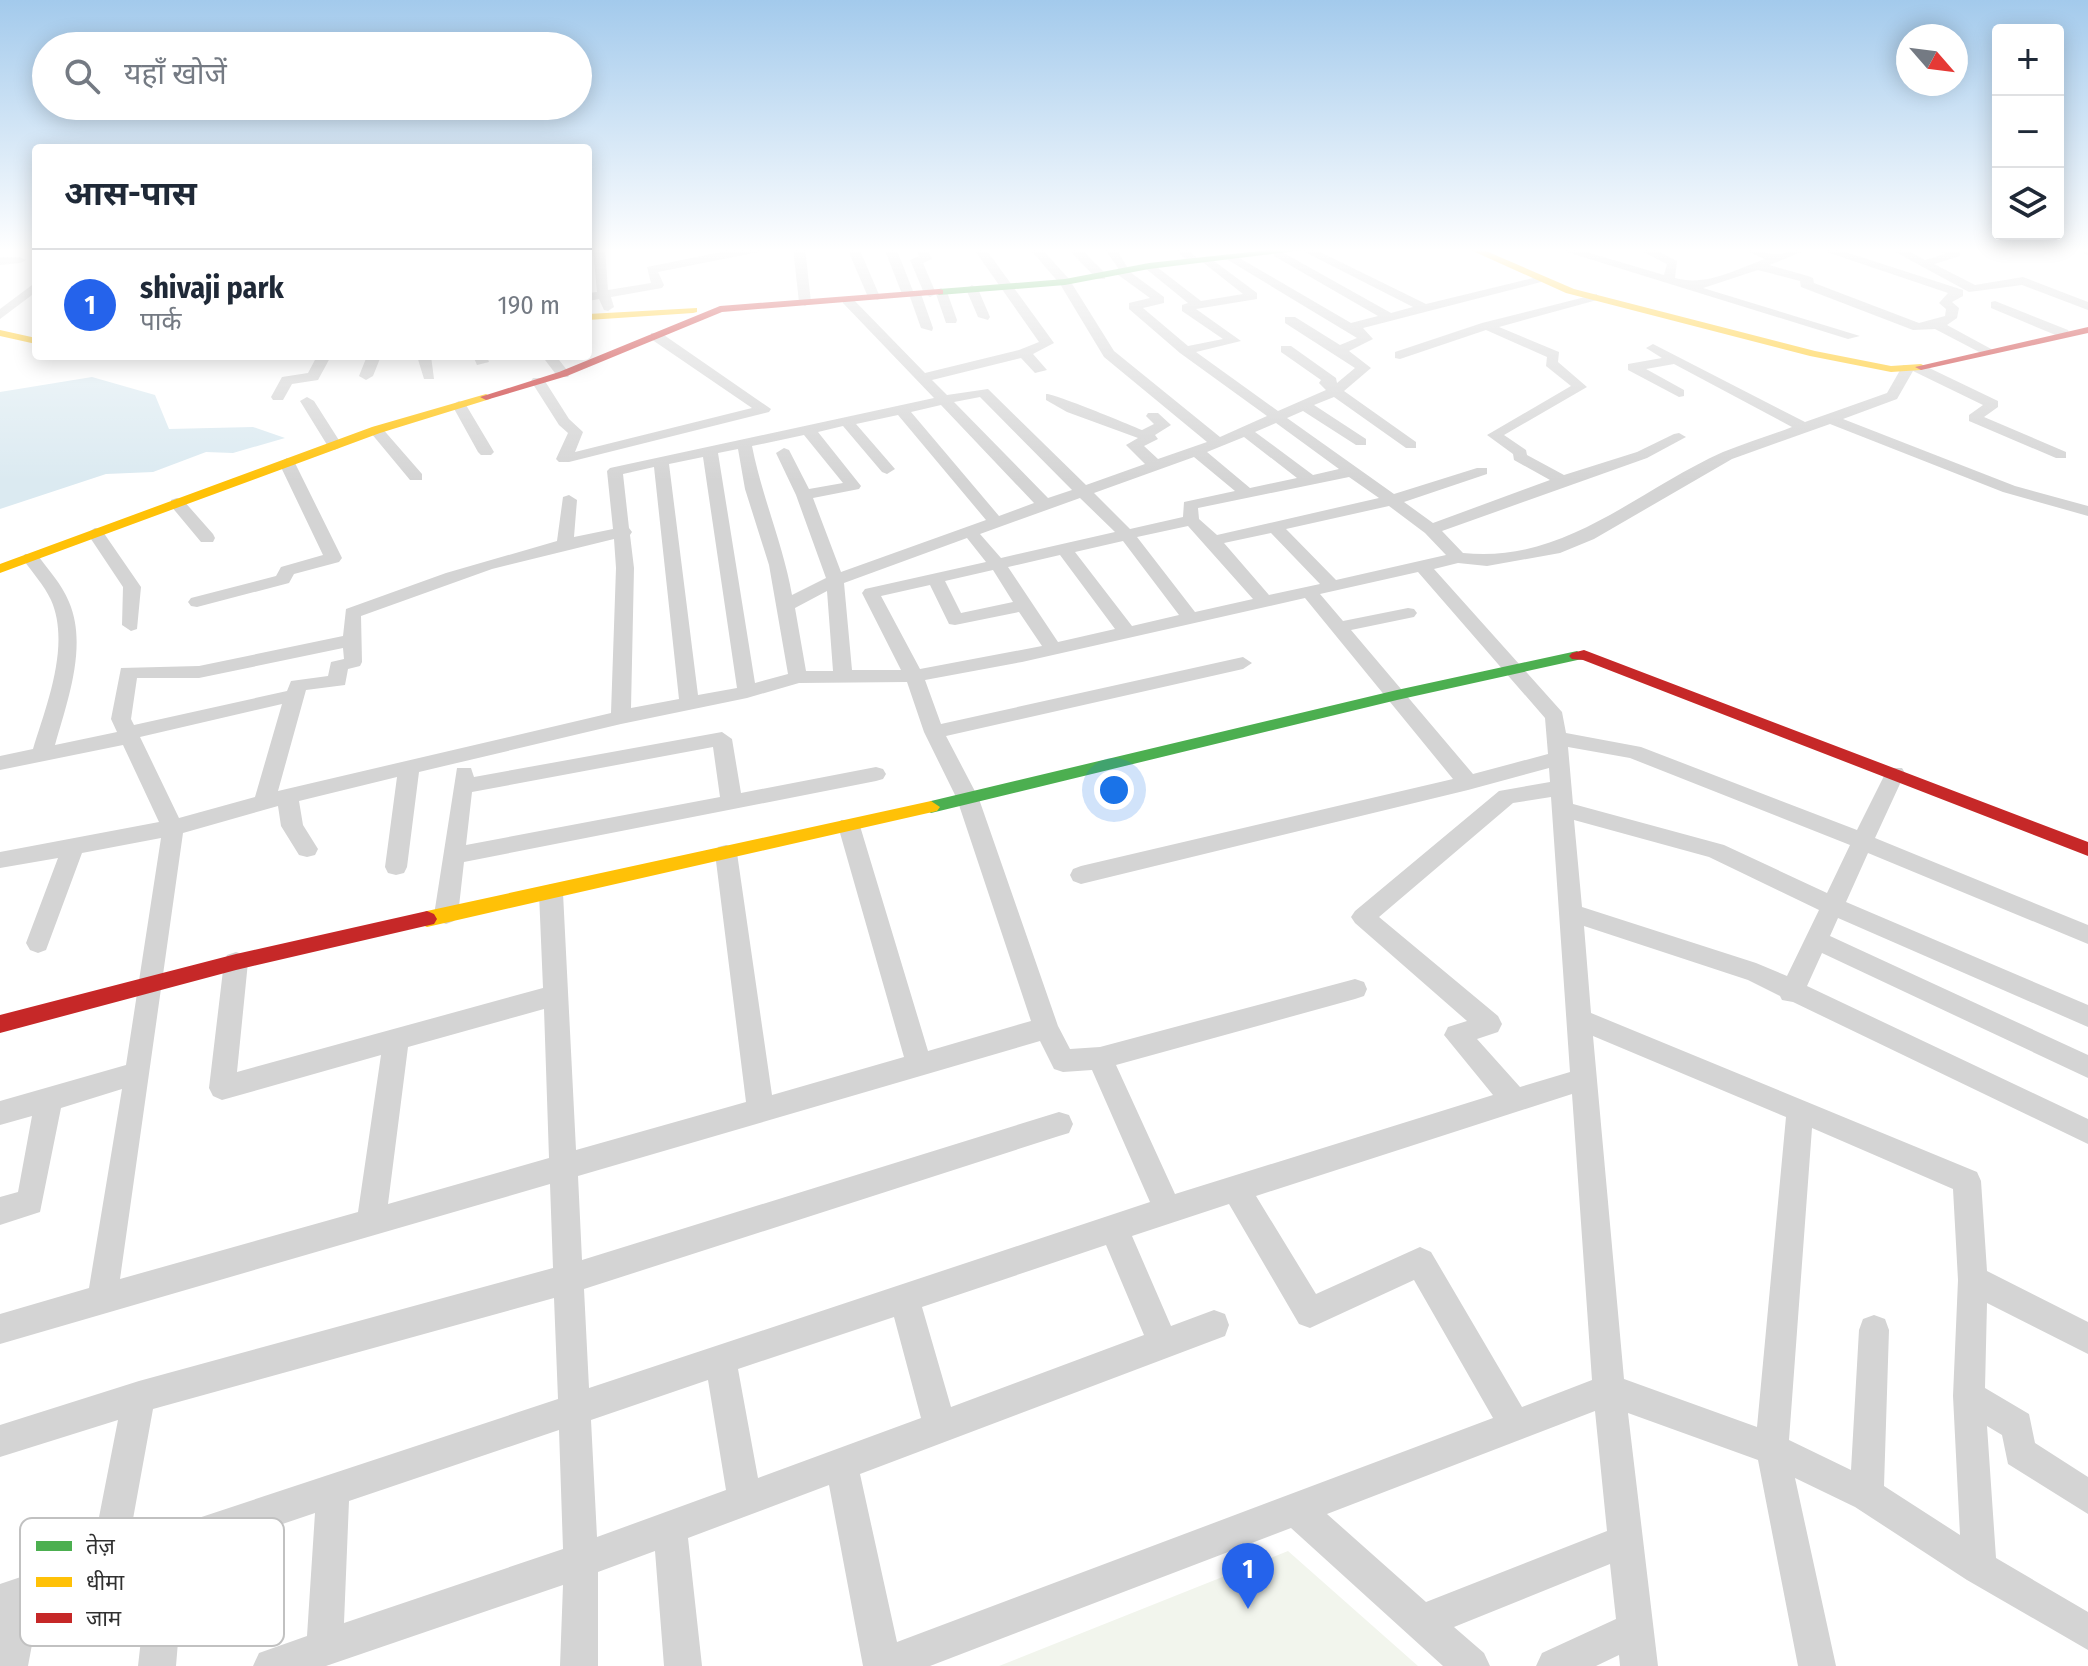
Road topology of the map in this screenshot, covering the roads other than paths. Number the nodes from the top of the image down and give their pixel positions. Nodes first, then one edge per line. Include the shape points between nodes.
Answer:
1 (680, 326) edge
2 (871, 326) edge
3 (1035, 326) edge
4 (1092, 326) edge
5 (1156, 326) edge
6 (1212, 326) edge
7 (1299, 326) edge
8 (1348, 326) edge
9 (1356, 326) edge
10 (1487, 326) joint
11 (1704, 326) edge
12 (1819, 326) edge
13 (1938, 326) edge
14 (2057, 326) edge
15 (0, 333) edge
16 (2079, 333) edge
17 (656, 336) junction
18 (1363, 336) junction
19 (1853, 336) dead end
20 (32, 340) edge
21 (1653, 348) dead end
22 (1286, 349) dead end
23 (1185, 350) junction
24 (1339, 350) junction
25 (1986, 350) junction
26 (1024, 353) junction
27 (1400, 355) dead end
28 (322, 360) edge
29 (372, 360) edge
30 (425, 360) edge
31 (552, 360) edge
32 (1676, 360) junction
33 (1913, 368) junction
34 (1040, 370) dead end
35 (563, 374) junction
36 (366, 376) dead end
37 (429, 376) dead end
38 (921, 378) junction
39 (538, 381) junction
40 (1335, 391) junction
41 (1679, 393) dead end
42 (278, 397) dead end
43 (1051, 397) dead end
44 (942, 399) junction
45 (307, 401) dead end
46 (459, 405) junction
47 (1304, 405) junction
48 (901, 409) junction
49 (739, 415) junction
50 (1153, 416) dead end
51 (1277, 417) junction
52 (1829, 418) junction
53 (847, 422) junction
54 (1803, 427) junction
55 (376, 430) junction
56 (809, 431) junction
57 (1245, 431) junction
58 (1143, 435) junction
59 (1679, 437) dead end
60 (750, 442) junction
61 (1361, 442) dead end
62 (1218, 443) junction
63 (334, 445) junction
64 (1411, 445) dead end
65 (710, 451) junction
66 (1197, 451) junction
67 (486, 452) dead end
68 (784, 453) dead end
69 (2061, 455) dead end
70 (661, 461) junction
71 (287, 463) junction
72 (1156, 466) junction
73 (887, 469) dead end
74 (1354, 471) junction
75 (1482, 471) dead end
76 (416, 477) dead end
77 (1310, 480) junction
78 (1563, 481) junction
79 (1082, 493) junction
80 (1247, 493) junction
81 (804, 495) junction
82 (569, 500) dead end
83 (1393, 500) junction
84 (177, 503) junction
85 (1046, 506) junction
86 (2088, 511) edge
87 (1191, 520) junction
88 (996, 522) junction
89 (1275, 527) junction
90 (1431, 529) junction
91 (624, 532) junction
92 (95, 533) junction
93 (971, 533) junction
94 (1127, 535) junction
95 (207, 538) dead end
96 (1213, 541) junction
97 (565, 542) junction
98 (1064, 549) junction
99 (31, 558) junction
100 (1458, 558) junction
101 (997, 564) junction
102 (1422, 566) junction
103 (0, 569) edge
104 (935, 578) junction
105 (835, 580) junction
106 (1333, 587) junction
107 (1309, 592) junction
108 (1265, 601) junction
109 (197, 602) dead end
110 (786, 605) junction
111 (1025, 605) junction
112 (1408, 613) dead end
113 (1190, 617) junction
114 (131, 625) dead end
115 (1339, 627) junction
116 (1127, 632) junction
117 (352, 640) junction
118 (1053, 649) junction
119 (1243, 663) dead end
120 (1515, 669) junction
121 (914, 676) junction
122 (798, 677) junction
123 (843, 677) junction
124 (747, 692) junction
125 (295, 695) junction
126 (1397, 695) junction
127 (689, 702) junction
128 (621, 717) junction
129 (934, 732) junction
130 (129, 735) junction
131 (1558, 748) junction
132 (466, 753) junction
133 (42, 755) junction
134 (0, 763) edge
135 (409, 767) junction
136 (1895, 773) junction
137 (876, 774) dead end
138 (1468, 783) junction
139 (463, 786) junction
140 (287, 796) junction
141 (1562, 798) junction
142 (968, 799) junction
143 (264, 802) junction
144 (732, 802) junction
145 (849, 826) junction
146 (173, 828) junction
147 (1863, 842) junction
148 (73, 847) junction
149 (307, 849) dead end
150 (2088, 849) edge
151 (726, 853) junction
152 (454, 856) junction
153 (0, 860) edge
154 (396, 867) dead end
155 (1081, 875) dead end
156 (551, 893) junction
157 (1833, 906) junction
158 (1571, 913) junction
159 (446, 915) junction
160 (2088, 935) edge
161 (1816, 940) junction
162 (38, 943) dead end
163 (236, 962) junction
164 (152, 984) junction
165 (1355, 989) dead end
166 (1791, 993) junction
167 (556, 995) junction
168 (2088, 1016) edge
169 (1579, 1019) junction
170 (0, 1024) edge
171 (1046, 1028) junction
172 (396, 1039) junction
173 (1100, 1058) junction
174 (920, 1066) junction
175 (2088, 1067) edge
176 (138, 1073) junction
177 (1584, 1079) junction
178 (49, 1100) junction
179 (1515, 1101) junction
180 (1800, 1110) junction
181 (761, 1111) junction
182 (0, 1113) edge
183 (1059, 1124) dead end
184 (2088, 1132) edge
185 (563, 1168) junction
186 (1236, 1189) junction
187 (1168, 1210) junction
188 (0, 1211) edge
189 (371, 1222) junction
190 (1114, 1229) junction
191 (569, 1279) junction
192 (1973, 1280) junction
193 (102, 1299) junction
194 (904, 1299) junction
195 (1214, 1325) dead end
196 (0, 1329) edge
197 (1874, 1330) dead end
198 (2088, 1338) edge
199 (1163, 1344) junction
200 (721, 1360) junction
201 (1609, 1390) junction
202 (1969, 1396) junction
203 (139, 1397) junction
204 (574, 1410) junction
205 (1515, 1425) junction
206 (940, 1427) junction
207 (0, 1441) edge
208 (1772, 1449) junction
209 (841, 1463) junction
210 (333, 1490) junction
211 (1867, 1495) junction
212 (2088, 1497) edge
213 (745, 1500) junction
214 (1296, 1509) junction
215 (116, 1518) edge
216 (251, 1518) edge
217 (670, 1527) junction
218 (1627, 1540) junction
219 (581, 1561) junction
220 (1979, 1568) junction
221 (12, 1598) edge
222 (1421, 1622) junction
223 (2088, 1632) edge
224 (159, 1646) edge
225 (325, 1648) junction
226 (944, 1655) edge
227 (1642, 1656) edge
228 (9, 1666) edge
229 (157, 1666) edge
230 (272, 1666) edge
231 (579, 1666) edge
232 (683, 1666) edge
233 (883, 1666) edge
234 (1471, 1666) edge
235 (1555, 1666) edge
236 (1817, 1666) edge

1 - 17 street
2 - 38 street
3 - 26 street via 1047,343
4 - 62 street via 1109,354
5 - 23 street
6 - 23 street via 1234,341
7 - 24 street
8 - 18 street
9 - 18 street
10 - 27 street
10 - 78 street via 1554,355 1551,363 1580,387 1494,435 1521,453 1519,457
11 - 33 street via 1814,354 1891,369
12 - 19 street
13 - 25 street
14 - 16 street
15 - 20 street
16 - 25 street
17 - 35 street
17 - 49 street via 764,409
18 - 24 street via 1366,339
21 - 32 street
22 - 40 street via 1331,381 1326,383
23 - 51 street
24 - 40 street via 1364,368
25 - 33 street
26 - 34 street
26 - 38 street
28 - 42 street via 313,377 287,380
29 - 36 street
30 - 37 street
31 - 35 street
32 - 41 street via 1633,367
32 - 54 street
33 - 52 street via 1892,396
33 - 69 street via 1993,404 1974,418
35 - 39 street
38 - 44 street
39 - 46 street
39 - 49 street via 576,432 564,459
40 - 47 street
40 - 64 street
43 - 58 street
44 - 48 street
44 - 79 street via 983,392
44 - 85 street
45 - 63 street
46 - 55 street
46 - 67 street
47 - 51 street
47 - 61 street
48 - 53 street
48 - 88 street
49 - 60 street
50 - 58 street via 1164,425
51 - 57 street
51 - 74 street
52 - 54 street
52 - 86 street via 2009,489
53 - 56 street
53 - 73 street
54 - 100 street via 1727,456 1554,549 1487,561
55 - 63 street
55 - 76 street
56 - 60 street
56 - 81 street via 853,486
57 - 62 street
57 - 77 street
58 - 72 street via 1151,439 1134,445
59 - 78 street
60 - 65 street
60 - 110 street via 753,489
62 - 66 street
63 - 71 street
65 - 70 street
65 - 124 street
66 - 72 street
66 - 80 street
68 - 81 street
70 - 91 street via 615,471
70 - 127 street
71 - 84 street
71 - 109 street via 333,558 287,571 283,579
72 - 79 street
74 - 77 street
74 - 83 street
75 - 83 street
77 - 80 street
78 - 90 street
79 - 85 street
79 - 94 street
80 - 87 street via 1190,505
81 - 105 street
82 - 97 street
83 - 89 street
83 - 90 street
84 - 92 street
84 - 95 street
85 - 88 street
87 - 94 street
87 - 96 street
88 - 93 street
89 - 96 street
89 - 106 street
90 - 100 street
91 - 97 street
91 - 128 street
92 - 99 street
92 - 114 street via 132,587
93 - 101 street
93 - 105 street
94 - 98 street
94 - 113 street
96 - 108 street
97 - 117 street via 486,563 352,613
98 - 101 street
98 - 116 street
99 - 103 street
99 - 133 street via 61,604 66,637 57,703
100 - 102 street
101 - 104 street
101 - 111 street
102 - 106 street
102 - 120 street
104 - 111 street via 955,620
104 - 121 street via 871,593
105 - 110 street
105 - 123 street
106 - 107 street
107 - 108 street
107 - 115 street
108 - 113 street
110 - 122 street
111 - 118 street
112 - 115 street
113 - 116 street
115 - 126 street
116 - 118 street
117 - 125 street via 353,662 338,666 338,681 298,685
117 - 130 street via 199,672 128,672 121,719
118 - 121 street
119 - 129 street
120 - 126 street
120 - 131 street via 1555,717
120 - 136 street via 1584,655
121 - 123 street
121 - 129 street
122 - 123 street
122 - 124 street
124 - 127 street
125 - 130 street
125 - 143 street
126 - 138 street
126 - 142 street
127 - 128 street
128 - 132 street
129 - 142 street
130 - 133 street
130 - 146 street
131 - 138 street
131 - 141 street
131 - 147 street via 1634,752
132 - 135 street
132 - 139 street
133 - 134 street
135 - 140 street
135 - 154 street
136 - 147 street
136 - 150 street
137 - 144 street
138 - 155 street
139 - 144 street via 722,739
139 - 152 street
140 - 143 street
140 - 149 street via 292,826
141 - 157 street via 1716,851
141 - 158 street
141 - 179 street via 1507,796 1363,917 1489,1024 1457,1035
142 - 145 street
142 - 171 street
143 - 146 street
144 - 152 street
145 - 151 street
145 - 174 street
146 - 148 street
146 - 164 street
147 - 157 street
147 - 160 street
148 - 153 street
148 - 162 street
151 - 156 street
151 - 181 street
152 - 159 street
156 - 159 street
156 - 167 street
157 - 161 street
157 - 168 street
158 - 166 street via 1756,973
158 - 169 street
159 - 163 street
161 - 166 street
161 - 175 street
163 - 164 street
163 - 172 street via 222,1088
164 - 170 street
164 - 176 street
165 - 173 street
166 - 184 street
167 - 172 street
167 - 185 street
169 - 177 street
169 - 180 street
171 - 173 street via 1063,1061
171 - 174 street
172 - 189 street
173 - 187 street
174 - 181 street
176 - 178 street
176 - 193 street
177 - 179 street
177 - 201 street
178 - 182 street
178 - 188 street via 30,1202
179 - 186 street
180 - 192 street via 1967,1181
180 - 208 street
181 - 185 street
183 - 191 street
185 - 189 street
185 - 191 street
186 - 187 street
186 - 205 street via 1310,1313 1420,1262
187 - 190 street
189 - 193 street
190 - 194 street
190 - 199 street
191 - 203 street
191 - 204 street
192 - 198 street
192 - 202 street
193 - 196 street
194 - 200 street
194 - 206 street
195 - 199 street
197 - 211 street
199 - 206 street
200 - 204 street
200 - 213 street
201 - 205 street
201 - 208 street
201 - 218 street
202 - 212 street via 2017,1426 2020,1452
202 - 220 street
203 - 207 street
203 - 215 street
204 - 210 street
204 - 219 street
205 - 214 street
206 - 209 street
208 - 211 street
208 - 236 street
209 - 213 street
209 - 233 street
210 - 216 street
210 - 225 street
211 - 220 street
213 - 217 street
214 - 222 street
214 - 226 street
217 - 219 street
217 - 232 street
218 - 222 street
218 - 227 street
219 - 225 street
219 - 231 street
220 - 223 street
221 - 228 street
222 - 234 street
224 - 229 street
225 - 230 street
226 - 233 street
227 - 235 street

